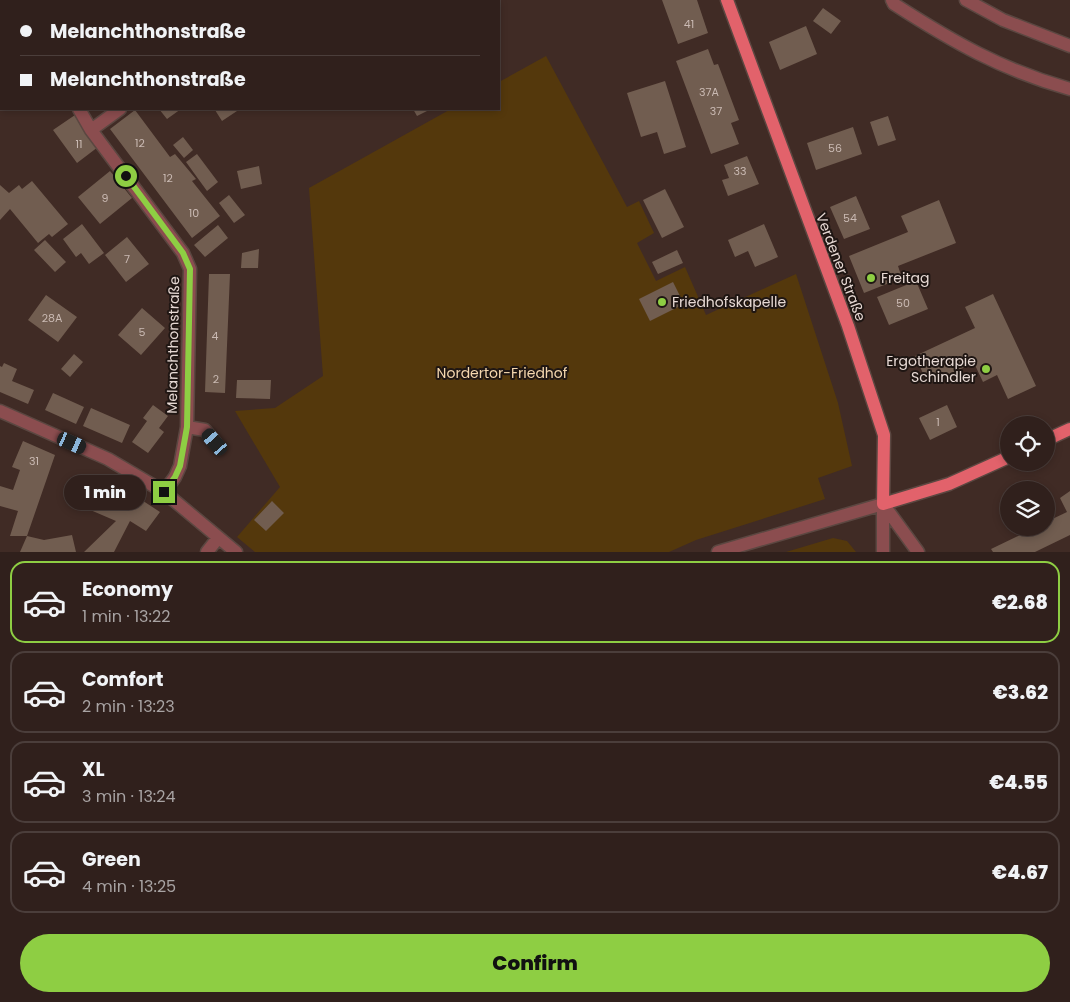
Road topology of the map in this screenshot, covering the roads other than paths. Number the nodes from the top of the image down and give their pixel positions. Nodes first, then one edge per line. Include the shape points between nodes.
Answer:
1 (728, 0) edge
2 (892, 0) edge
3 (966, 0) edge
4 (1070, 46) edge
5 (1070, 89) edge
6 (80, 110) edge
7 (119, 110) edge
8 (91, 130) junction
9 (0, 411) edge
10 (187, 427) junction
11 (1070, 429) edge
12 (1055, 436) edge
13 (215, 442) dead end
14 (1000, 461) edge
15 (164, 492) junction
16 (883, 504) junction
17 (218, 538) junction
18 (207, 552) edge
19 (236, 552) edge
20 (718, 552) edge
21 (883, 552) edge
22 (918, 552) edge

1 - 16 main road, Verdener Straße via 848,326 884,435
2 - 5 street via 957,44 991,62
3 - 4 street via 1003,20
6 - 8 street, Melanchthonstraße
7 - 8 street
8 - 10 street, Melanchthonstraße via 188,262
9 - 15 street via 108,459
10 - 13 street via 204,430
10 - 15 street, Melanchthonstraße via 180,466
11 - 12 main road
14 - 16 main road via 949,484
15 - 17 street
16 - 20 street
16 - 21 street, Verdener Straße
16 - 22 street
17 - 18 street
17 - 19 street

